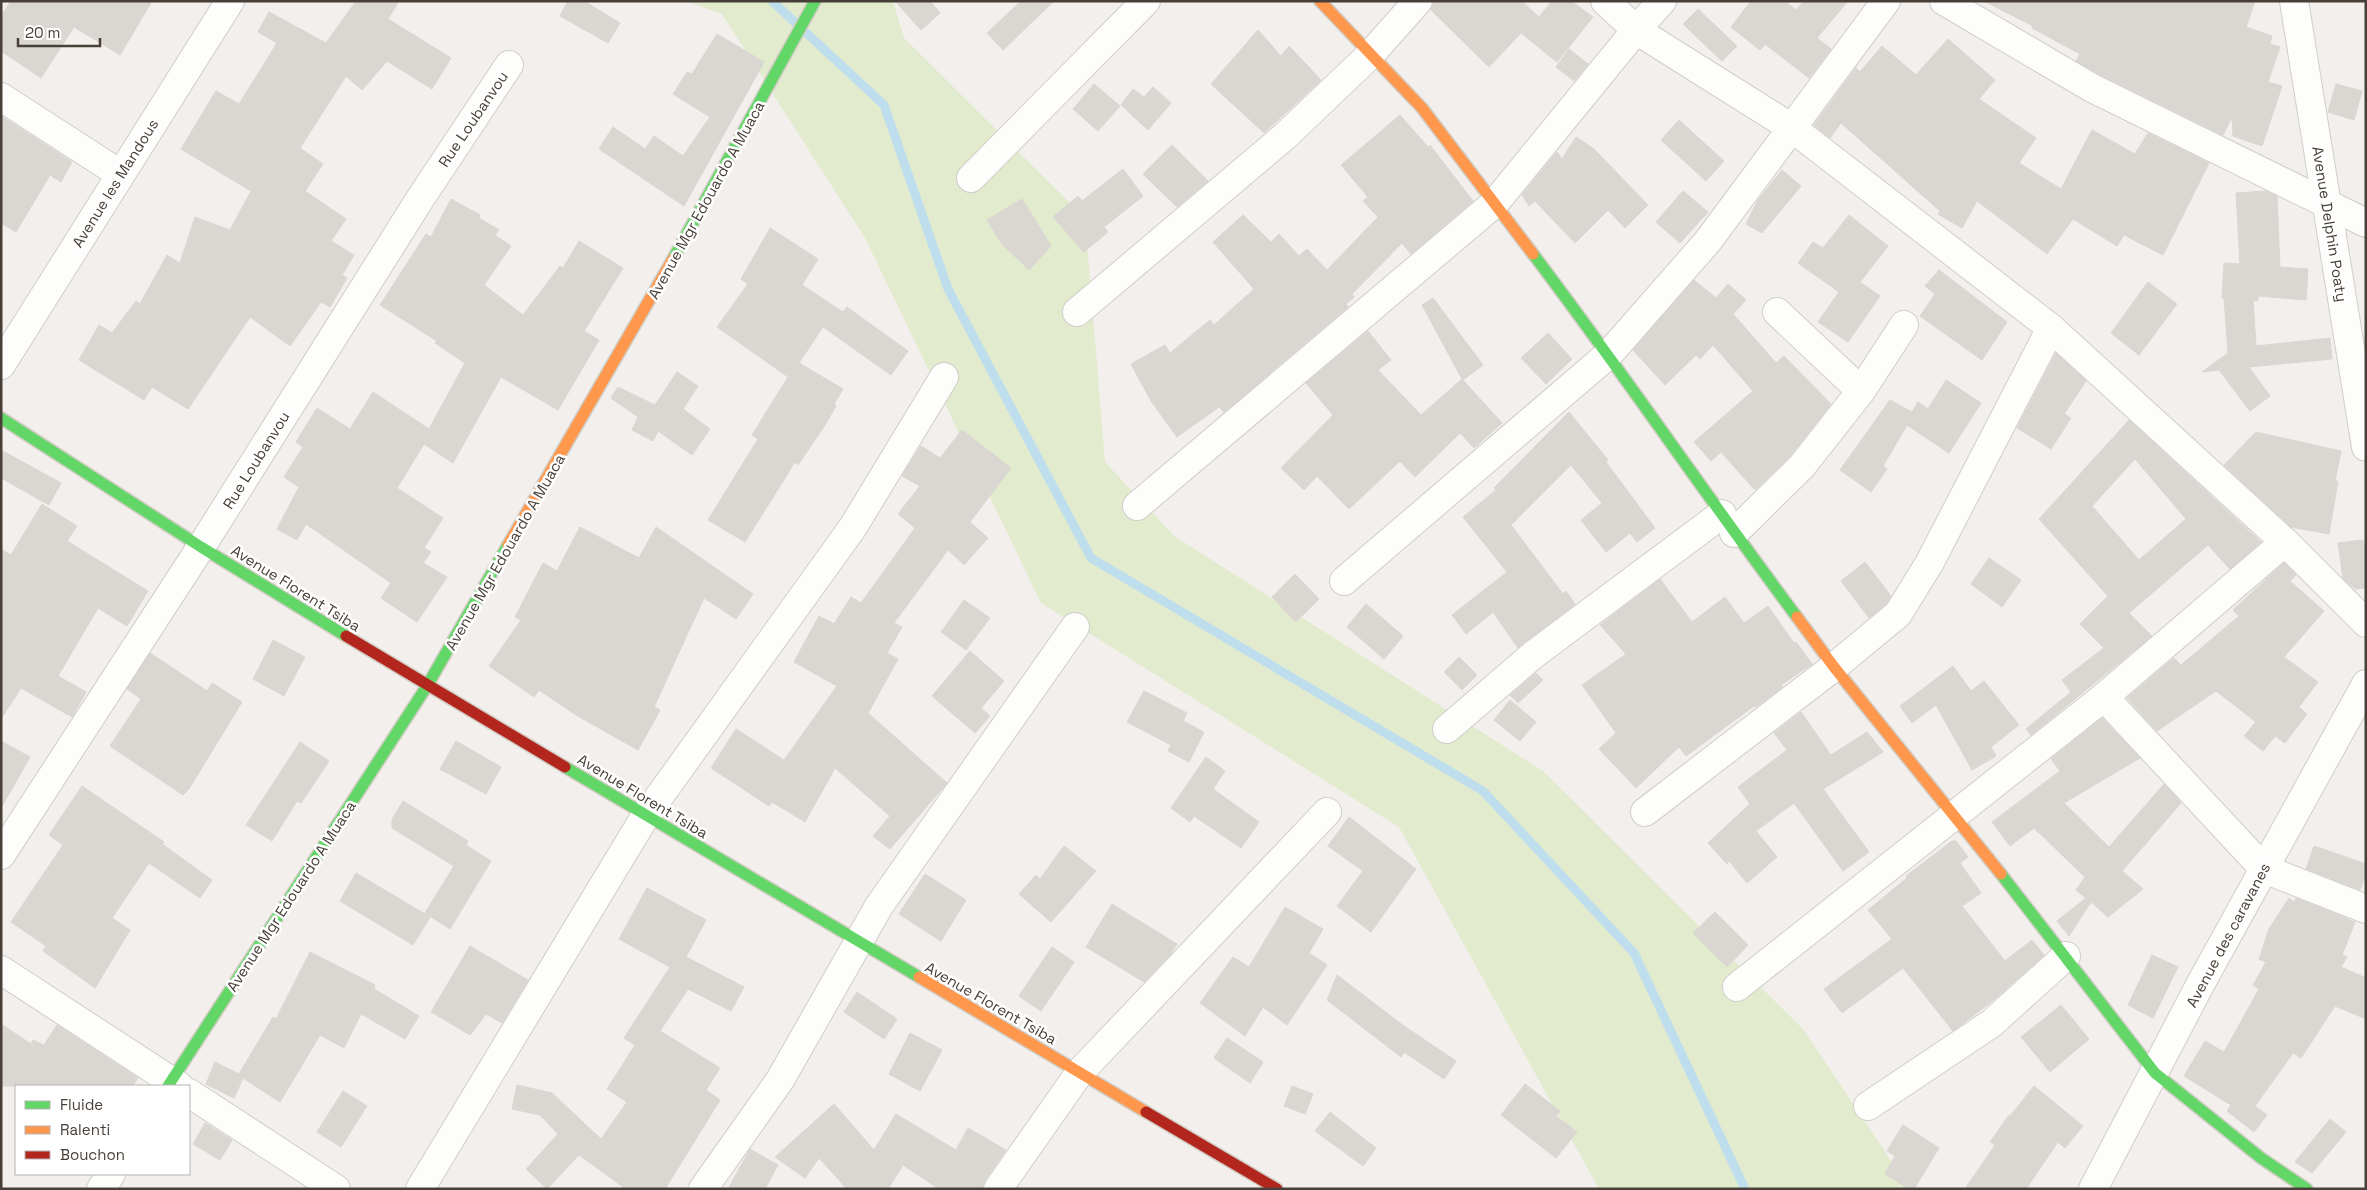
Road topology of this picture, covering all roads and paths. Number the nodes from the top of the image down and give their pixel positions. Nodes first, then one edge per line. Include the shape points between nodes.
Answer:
1 (230, 1) edge
2 (815, 1) edge
3 (1146, 1) edge
4 (1320, 1) edge
5 (1418, 1) edge
6 (1605, 1) edge
7 (1662, 1) edge
8 (1886, 1) edge
9 (1944, 1) edge
10 (2294, 1) edge
11 (1636, 30) junction
12 (1370, 56) junction
13 (509, 65) dead end
14 (1, 97) edge
15 (1792, 128) junction
16 (120, 174) junction
17 (971, 178) dead end
18 (1496, 203) junction
19 (2326, 204) junction
20 (2366, 223) edge
21 (1077, 312) dead end
22 (1777, 312) dead end
23 (1904, 324) dead end
24 (2050, 328) junction
25 (1609, 354) junction
26 (1, 365) edge
27 (944, 377) dead end
28 (1861, 391) junction
29 (1, 418) edge
30 (2366, 447) edge
31 (1137, 506) dead end
32 (1728, 524) junction
33 (2285, 542) junction
34 (201, 547) junction
35 (1344, 581) dead end
36 (2366, 623) edge
37 (1075, 627) dead end
38 (1834, 667) junction
39 (427, 686) junction
40 (2363, 695) edge
41 (2104, 697) junction
42 (1447, 729) dead end
43 (1327, 812) dead end
44 (1645, 812) dead end
45 (646, 815) junction
46 (1956, 816) junction
47 (1, 855) edge
48 (2264, 869) junction
49 (2366, 909) edge
50 (860, 944) junction
51 (2066, 956) junction
52 (1, 970) edge
53 (1737, 987) dead end
54 (1080, 1072) junction
55 (2155, 1073) junction
56 (174, 1085) edge
57 (178, 1085) edge
58 (190, 1095) edge
59 (1868, 1106) dead end
60 (110, 1175) edge
61 (101, 1189) edge
62 (336, 1189) edge
63 (420, 1189) edge
64 (703, 1189) edge
65 (998, 1189) edge
66 (1277, 1189) edge
67 (2093, 1189) edge
68 (2306, 1189) edge

1 - 16 street, Avenue les Mandous
2 - 39 street, Avenue Mgr Edouardo A Muaca via 700,213
3 - 17 street
4 - 12 street
5 - 12 street
6 - 11 street
7 - 11 street
8 - 15 street
9 - 19 street via 2092,88
10 - 19 street, Avenue Delphin Poaty
11 - 15 street
11 - 18 street
12 - 18 street via 1422,108
12 - 21 street via 1284,137
13 - 34 street, Rue Loubanvou via 420,199
14 - 16 street
15 - 24 street
15 - 25 street via 1708,241
16 - 26 street, Avenue les Mandous
18 - 25 street
18 - 31 street
19 - 20 street
19 - 30 street, Avenue Delphin Poaty
22 - 28 street
23 - 28 street
24 - 33 street
24 - 38 street via 1930,562 1898,614
25 - 32 street
25 - 35 street
27 - 45 street via 853,527
28 - 32 street via 1802,466
29 - 34 street, Avenue Florent Tsiba
32 - 38 street
32 - 42 street via 1533,655
33 - 36 street
33 - 41 street
34 - 39 street, Avenue Florent Tsiba
34 - 47 street, Rue Loubanvou
37 - 50 street via 879,906
38 - 44 street
38 - 46 street
39 - 45 street, Avenue Florent Tsiba
39 - 57 street, Avenue Mgr Edouardo A Muaca
40 - 48 street, Avenue des caravanes
41 - 46 street
41 - 48 street
43 - 54 street
45 - 50 street, Avenue Florent Tsiba
45 - 63 street
46 - 51 street
46 - 53 street
48 - 49 street
48 - 55 street, Avenue des caravanes
50 - 54 street, Avenue Florent Tsiba
50 - 64 street via 780,1080
51 - 55 street
51 - 59 street via 1992,1023
52 - 56 street
54 - 65 street
54 - 66 street, Avenue Florent Tsiba
55 - 67 street, Avenue des caravanes
55 - 68 street via 2261,1158
58 - 62 street
60 - 61 street

